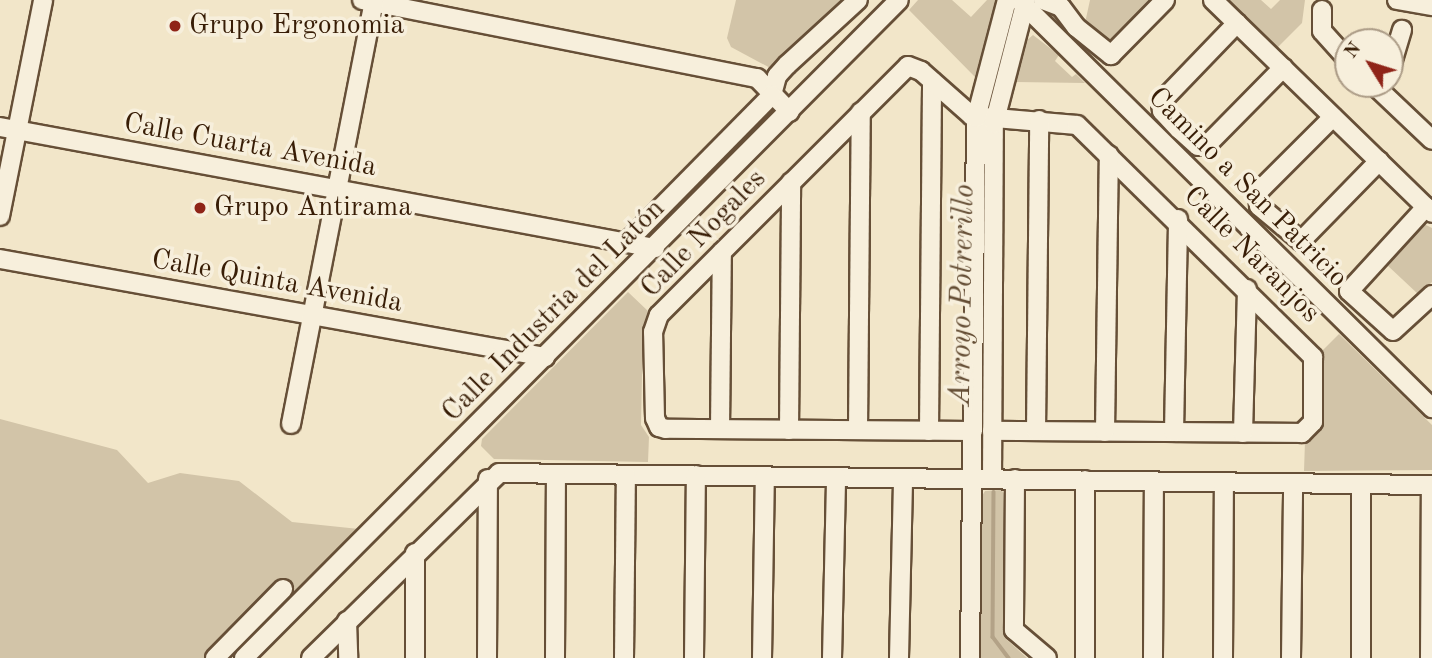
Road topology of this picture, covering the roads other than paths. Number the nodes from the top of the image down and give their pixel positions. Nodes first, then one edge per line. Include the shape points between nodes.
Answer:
1 (43, 0) edge
2 (858, 0) edge
3 (899, 0) edge
4 (1007, 0) edge
5 (1042, 0) edge
6 (1078, 0) edge
7 (1165, 0) edge
8 (1213, 0) edge
9 (1396, 0) edge
10 (370, 1) edge
11 (1023, 2) edge
12 (1432, 6) edge
13 (1322, 10) dead end
14 (1072, 23) junction
15 (1237, 23) junction
16 (1334, 44) edge
17 (1283, 68) junction
18 (932, 81) junction
19 (772, 95) junction
20 (1392, 98) edge
21 (790, 112) junction
22 (861, 112) junction
23 (1333, 117) junction
24 (976, 118) junction
25 (995, 118) junction
26 (1039, 120) junction
27 (9, 129) edge
28 (1432, 140) edge
29 (1109, 155) junction
30 (1378, 161) junction
31 (791, 182) junction
32 (340, 188) junction
33 (1429, 210) edge
34 (0, 216) edge
35 (1178, 219) junction
36 (626, 243) junction
37 (655, 248) junction
38 (722, 252) junction
39 (0, 259) edge
40 (1247, 289) junction
41 (1432, 295) edge
42 (315, 315) junction
43 (545, 357) junction
44 (1432, 408) edge
45 (291, 424) dead end
46 (720, 429) junction
47 (789, 430) junction
48 (858, 430) junction
49 (929, 430) junction
50 (973, 431) junction
51 (992, 431) junction
52 (1036, 431) junction
53 (1105, 432) junction
54 (1174, 432) junction
55 (1244, 433) junction
56 (556, 474) junction
57 (626, 475) junction
58 (696, 475) junction
59 (765, 476) junction
60 (836, 477) junction
61 (903, 478) junction
62 (488, 479) junction
63 (972, 479) junction
64 (992, 479) junction
65 (1015, 480) junction
66 (1085, 480) junction
67 (1154, 481) junction
68 (1224, 482) junction
69 (1293, 483) junction
70 (1361, 484) junction
71 (1431, 485) edge
72 (415, 553) junction
73 (283, 589) dead end
74 (347, 621) junction
75 (215, 658) edge
76 (244, 658) edge
77 (310, 658) edge
78 (348, 658) edge
79 (415, 658) edge
80 (487, 658) edge
81 (555, 658) edge
82 (624, 658) edge
83 (694, 658) edge
84 (762, 658) edge
85 (832, 658) edge
86 (899, 658) edge
87 (970, 658) edge
88 (1047, 658) edge
89 (1085, 658) edge
90 (1153, 658) edge
91 (1223, 658) edge
92 (1291, 658) edge
93 (1361, 658) edge
94 (1430, 658) edge

1 - 27 street
2 - 19 street, Calle Industria del Latón via 777,76
3 - 21 street, Calle Industria del Latón
4 - 24 street
5 - 14 street via 1061,7
6 - 14 street
7 - 14 street via 1119,51 1107,55
8 - 15 street
9 - 12 street
10 - 19 street via 757,78
10 - 32 street
11 - 25 street
11 - 44 street, Camino a San Patricio
13 - 16 street via 1322,31
15 - 17 street
15 - 17 street via 1161,102 1162,111 1179,129 1198,146 1206,146
17 - 23 street
18 - 22 street, Calle Nogales via 908,66
18 - 24 street, Calle Nogales
18 - 49 street
19 - 21 street
19 - 36 street, Calle Industria del Latón
20 - 28 street
21 - 37 street, Calle Industria del Latón
22 - 31 street, Calle Nogales
22 - 48 street
23 - 30 street
23 - 30 street via 1256,195 1256,203 1294,239 1304,239
24 - 25 street, Calle Naranjos
24 - 50 street
25 - 26 street, Calle Naranjos
25 - 51 street
26 - 29 street, Calle Naranjos via 1077,125
26 - 52 street
27 - 32 street, Calle Cuarta Avenida
27 - 34 street
29 - 35 street, Calle Naranjos
29 - 53 street
30 - 33 street
31 - 38 street, Calle Nogales
31 - 47 street
32 - 36 street, Calle Cuarta Avenida
32 - 42 street
33 - 41 street via 1349,288 1368,313 1386,329 1396,330
35 - 40 street, Calle Naranjos
35 - 54 street
36 - 37 street, Calle Cuarta Avenida
37 - 43 street, Calle Industria del Latón
38 - 46 street
38 - 46 street, Calle Nogales via 659,315 653,332 657,425
39 - 42 street, Calle Quinta Avenida
40 - 55 street
40 - 55 street, Calle Naranjos via 1312,354 1314,416 1310,429 1302,433
42 - 43 street, Calle Quinta Avenida
42 - 45 street
43 - 76 street, Calle Industria del Latón
46 - 47 street, Calle Nogales
47 - 48 street, Calle Nogales
48 - 49 street, Calle Nogales
49 - 50 street, Calle Nogales
50 - 63 street
51 - 52 street, Calle Naranjos
51 - 64 street
52 - 53 street, Calle Naranjos
53 - 54 street, Calle Naranjos
54 - 55 street, Calle Naranjos
56 - 57 street
56 - 62 street via 499,473
56 - 81 street
57 - 58 street
57 - 82 street
58 - 59 street
58 - 83 street
59 - 60 street
59 - 84 street
60 - 61 street
60 - 85 street
61 - 63 street
61 - 86 street
62 - 72 street
62 - 80 street
63 - 64 street
63 - 87 street
64 - 65 street
65 - 66 street
65 - 88 street via 1014,630
66 - 67 street
66 - 89 street
67 - 68 street
67 - 90 street
68 - 69 street
68 - 91 street
69 - 70 street
69 - 92 street
70 - 71 street
70 - 93 street
71 - 94 street
72 - 74 street
72 - 79 street
73 - 75 street
74 - 77 street
74 - 78 street

